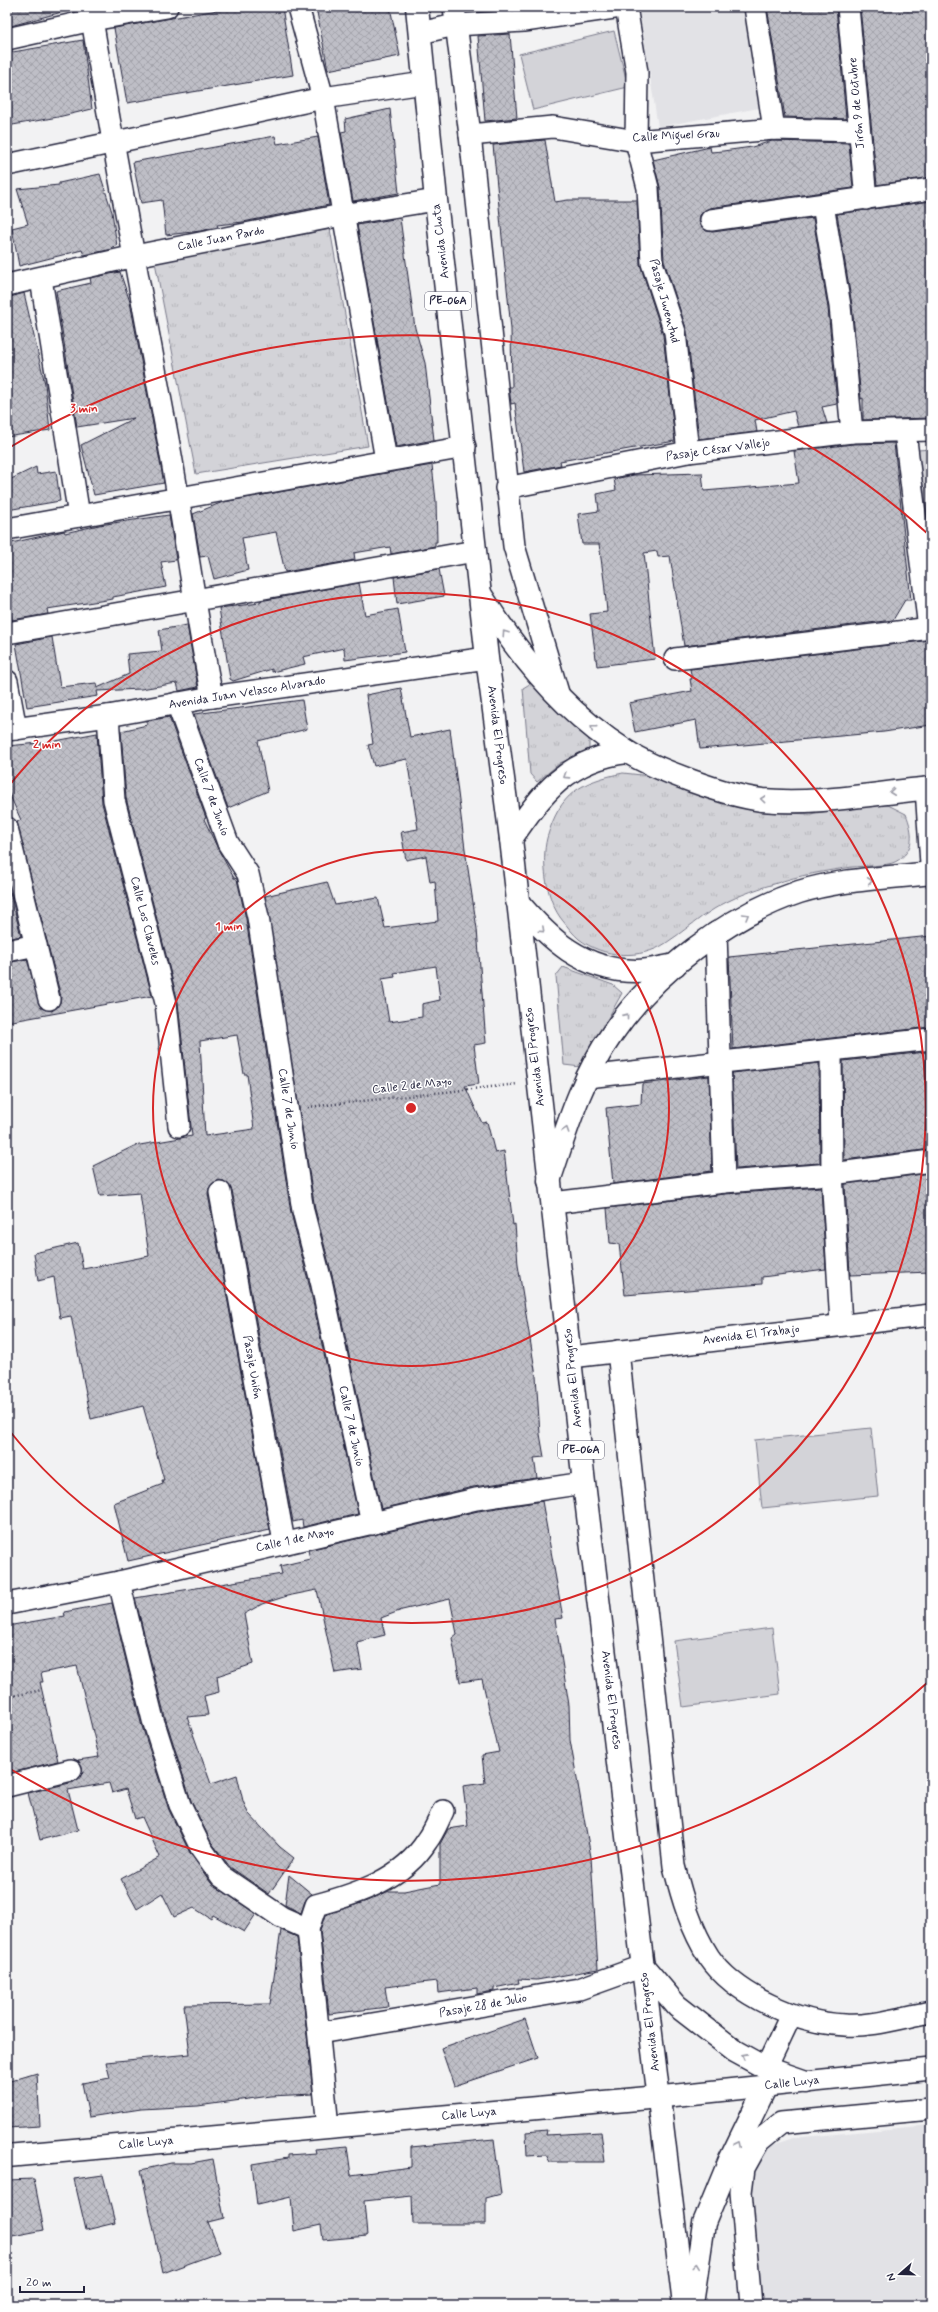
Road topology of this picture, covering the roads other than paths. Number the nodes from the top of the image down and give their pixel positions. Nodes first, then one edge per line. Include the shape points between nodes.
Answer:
1 (167, 7) edge
2 (298, 7) edge
3 (417, 7) edge
4 (626, 7) edge
5 (754, 7) edge
6 (848, 7) edge
7 (607, 8) edge
8 (91, 14) edge
9 (454, 16) edge
10 (420, 33) junction
11 (7, 39) edge
12 (424, 83) junction
13 (323, 98) junction
14 (774, 130) junction
15 (859, 131) junction
16 (470, 135) junction
17 (636, 141) junction
18 (112, 144) junction
19 (7, 165) edge
20 (931, 189) edge
21 (866, 199) junction
22 (436, 200) junction
23 (823, 205) junction
24 (342, 215) junction
25 (711, 220) dead end
26 (135, 256) junction
27 (41, 279) junction
28 (7, 285) edge
29 (931, 430) edge
30 (852, 432) junction
31 (905, 432) junction
32 (464, 447) junction
33 (688, 452) junction
34 (386, 460) junction
35 (506, 488) junction
36 (178, 497) junction
37 (79, 516) junction
38 (7, 529) edge
39 (475, 551) junction
40 (481, 595) junction
41 (194, 600) junction
42 (930, 628) edge
43 (7, 633) edge
44 (487, 658) junction
45 (675, 659) dead end
46 (7, 681) edge
47 (559, 696) junction
48 (212, 697) junction
49 (177, 703) junction
50 (108, 716) junction
51 (12, 730) edge
52 (627, 752) junction
53 (928, 788) edge
54 (7, 828) edge
55 (511, 839) junction
56 (931, 864) edge
57 (931, 873) edge
58 (13, 881) edge
59 (517, 901) junction
60 (716, 933) junction
61 (36, 945) junction
62 (7, 951) edge
63 (675, 965) junction
64 (49, 999) dead end
65 (931, 1039) edge
66 (831, 1052) junction
67 (720, 1063) junction
68 (587, 1078) junction
69 (179, 1126) dead end
70 (931, 1161) edge
71 (832, 1174) junction
72 (549, 1181) junction
73 (724, 1182) junction
74 (220, 1192) dead end
75 (553, 1203) junction
76 (931, 1315) edge
77 (841, 1324) junction
78 (618, 1351) junction
79 (571, 1357) junction
80 (584, 1483) junction
81 (372, 1524) junction
82 (284, 1542) junction
83 (120, 1582) junction
84 (7, 1604) edge
85 (71, 1770) dead end
86 (7, 1786) edge
87 (442, 1811) dead end
88 (308, 1929) junction
89 (643, 1966) junction
90 (931, 2012) edge
91 (791, 2015) junction
92 (319, 2033) junction
93 (931, 2069) edge
94 (766, 2077) junction
95 (806, 2082) joint
96 (659, 2097) junction
97 (931, 2109) edge
98 (328, 2126) junction
99 (7, 2156) edge
100 (684, 2305) edge
101 (692, 2305) edge
102 (751, 2305) edge

1 - 8 street
2 - 13 street
3 - 10 main road, Avenida Chota / PE-06A
4 - 17 street, Pasaje Juventud via 637,72
5 - 14 street
6 - 15 street, Jirón 9 de Octubre
7 - 9 street via 524,21
8 - 11 street
8 - 18 street
9 - 10 street
9 - 16 street
10 - 12 main road, Avenida Chota / PE-06A
12 - 13 street
12 - 22 main road, Avenida Chota / PE-06A
13 - 18 street
13 - 24 street
14 - 15 street, Calle Miguel Grau
14 - 17 street, Calle Miguel Grau
15 - 21 street, Jirón 9 de Octubre
16 - 17 street, Calle Miguel Grau via 553,127
16 - 35 street
17 - 33 street, Pasaje Juventud via 648,188 652,263 675,332
18 - 19 street
18 - 26 street
20 - 21 street
21 - 23 street
22 - 24 street, Calle Juan Pardo
22 - 32 main road, Avenida Chota / PE-06A
23 - 25 street
23 - 30 street via 840,306
24 - 26 street, Calle Juan Pardo
24 - 34 street
26 - 27 street, Calle Juan Pardo
26 - 36 street
27 - 28 street, Calle Juan Pardo
27 - 37 street
29 - 31 street, Pasaje César Vallejo
30 - 31 street, Pasaje César Vallejo
30 - 33 street, Pasaje César Vallejo
31 - 42 street
32 - 34 street
32 - 39 main road, Avenida Chota / PE-06A
33 - 35 street, Pasaje César Vallejo
34 - 36 street
35 - 47 street via 514,546
36 - 37 street
36 - 41 street
37 - 38 street
39 - 40 main road, Avenida Chota / PE-06A
39 - 41 street
40 - 44 main road, Avenida El Progreso / PE-06A
47 -> 40 main road via 506,636
41 - 43 street
41 - 48 street
42 - 45 street
44 - 48 street, Avenida Juan Velasco Alvarado
44 - 55 main road, Avenida El Progreso / PE-06A
46 - 51 street
52 -> 47 main road via 597,732
48 - 49 street, Avenida Juan Velasco Alvarado
49 - 50 street, Avenida Juan Velasco Alvarado
49 - 81 street, Calle 7 de Junio via 228,843 248,874 258,917 303,1211 322,1285
50 - 51 street, Avenida Juan Velasco Alvarado
50 - 69 street, Calle Los Claveles via 114,800 166,1003
53 -> 52 main road via 808,801 762,800 716,790 669,773
52 -> 55 main road via 604,755 556,782 537,802
53 - 56 street
54 - 58 street
55 - 59 main road, Avenida El Progreso / PE-06A
60 -> 57 main road via 760,908 800,892 830,885
58 - 61 street
59 -> 63 main road via 537,926 562,948 586,962 612,970 637,971
59 - 72 main road, Avenida El Progreso / PE-06A
60 - 63 main road
60 - 67 street
61 - 62 street
61 - 64 street
68 -> 63 main road via 616,1028 634,1005
65 - 66 street
66 - 67 street
66 - 71 street
67 - 68 street
67 - 73 street
72 -> 68 main road via 570,1116
70 - 71 street
71 - 73 street
71 - 77 street
72 - 75 main road, Avenida El Progreso / PE-06A
73 - 75 street
74 - 82 street, Pasaje Unión
75 - 79 main road, Avenida El Progreso / PE-06A
76 - 77 street, Avenida El Trabajo
77 - 78 street, Avenida El Trabajo
78 - 79 street, Avenida El Trabajo
78 - 91 street via 674,1866 684,1904 696,1935 710,1958 732,1981
79 - 80 main road, Avenida El Progreso / PE-06A
80 - 81 street, Calle 1 de Mayo via 476,1499
80 - 89 main road, Avenida El Progreso / PE-06A
81 - 82 street, Calle 1 de Mayo
82 - 83 street, Calle 1 de Mayo
83 - 84 street, Calle 1 de Mayo
83 - 88 street via 155,1727 180,1805 200,1848 221,1876 281,1917
85 - 86 street
87 - 88 street via 428,1841 415,1857 376,1885 349,1896 316,1904
88 - 92 street
89 - 92 street, Pasaje 28 de Julio via 579,1989
94 -> 89 main road via 677,2006
89 - 96 main road, Avenida El Progreso / PE-06A
90 - 91 street via 845,2025 816,2022
91 - 94 street
92 - 98 street
93 - 95 street, Calle Luya
94 - 95 main road
94 - 96 street, Calle Luya
101 -> 94 main road via 704,2223
96 - 98 main road, Calle Luya
96 - 100 main road, Avenida El Progreso / PE-06A
97 - 102 street via 781,2123 759,2141 744,2168 741,2192
98 - 99 main road, Calle Luya

